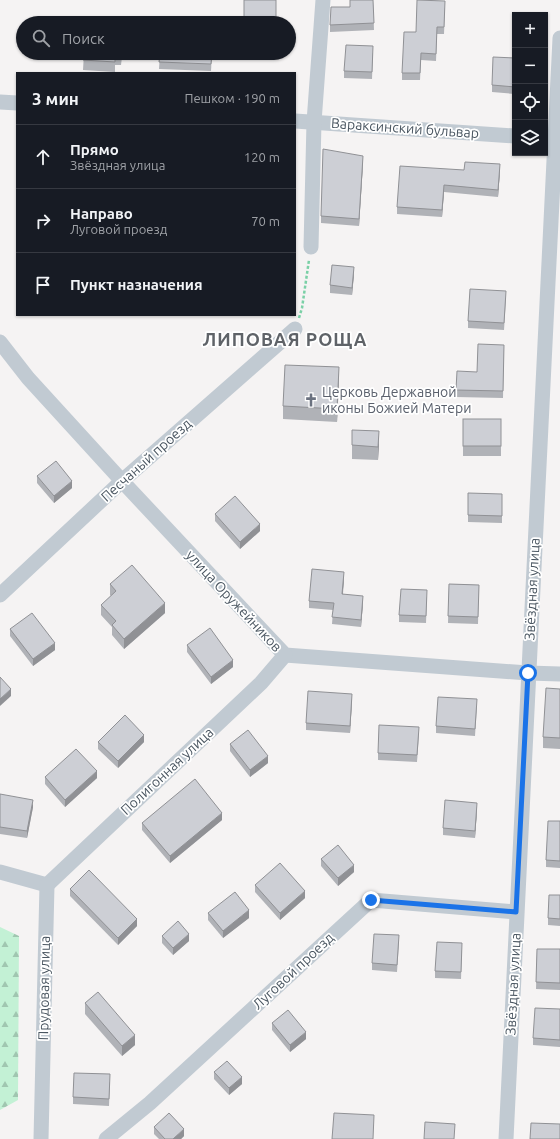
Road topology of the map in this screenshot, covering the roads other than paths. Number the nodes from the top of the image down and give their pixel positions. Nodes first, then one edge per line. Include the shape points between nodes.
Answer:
1 (323, 0) edge
2 (560, 38) edge
3 (0, 102) edge
4 (16, 103) edge
5 (296, 121) edge
6 (314, 122) junction
7 (512, 136) edge
8 (553, 138) edge
9 (311, 247) road end
10 (295, 328) road end
11 (0, 342) edge
12 (122, 481) junction
13 (0, 595) edge
14 (285, 655) junction
15 (528, 673) junction
16 (560, 674) edge
17 (0, 872) edge
18 (47, 885) junction
19 (516, 912) junction
20 (41, 1139) edge
21 (106, 1139) edge
22 (506, 1139) edge

1 - 6 street
2 - 8 street, Звёздная улица
3 - 4 street
5 - 6 street, Вараксинский бульвар
6 - 7 street, Вараксинский бульвар
6 - 9 street
8 - 15 street, Звёздная улица
10 - 12 street, Песчаный проезд
11 - 12 street, улица Оружейников via 28,378
12 - 13 street, Песчаный проезд
12 - 14 street, улица Оружейников
14 - 15 street, улица Оружейников
14 - 18 street, Полигонная улица via 261,683
15 - 16 street, улица Оружейников
15 - 19 street, Звёздная улица
17 - 18 street
18 - 20 street, Прудовая улица
19 - 21 street, Луговой проезд via 371,900 150,1103
19 - 22 street, Звёздная улица

